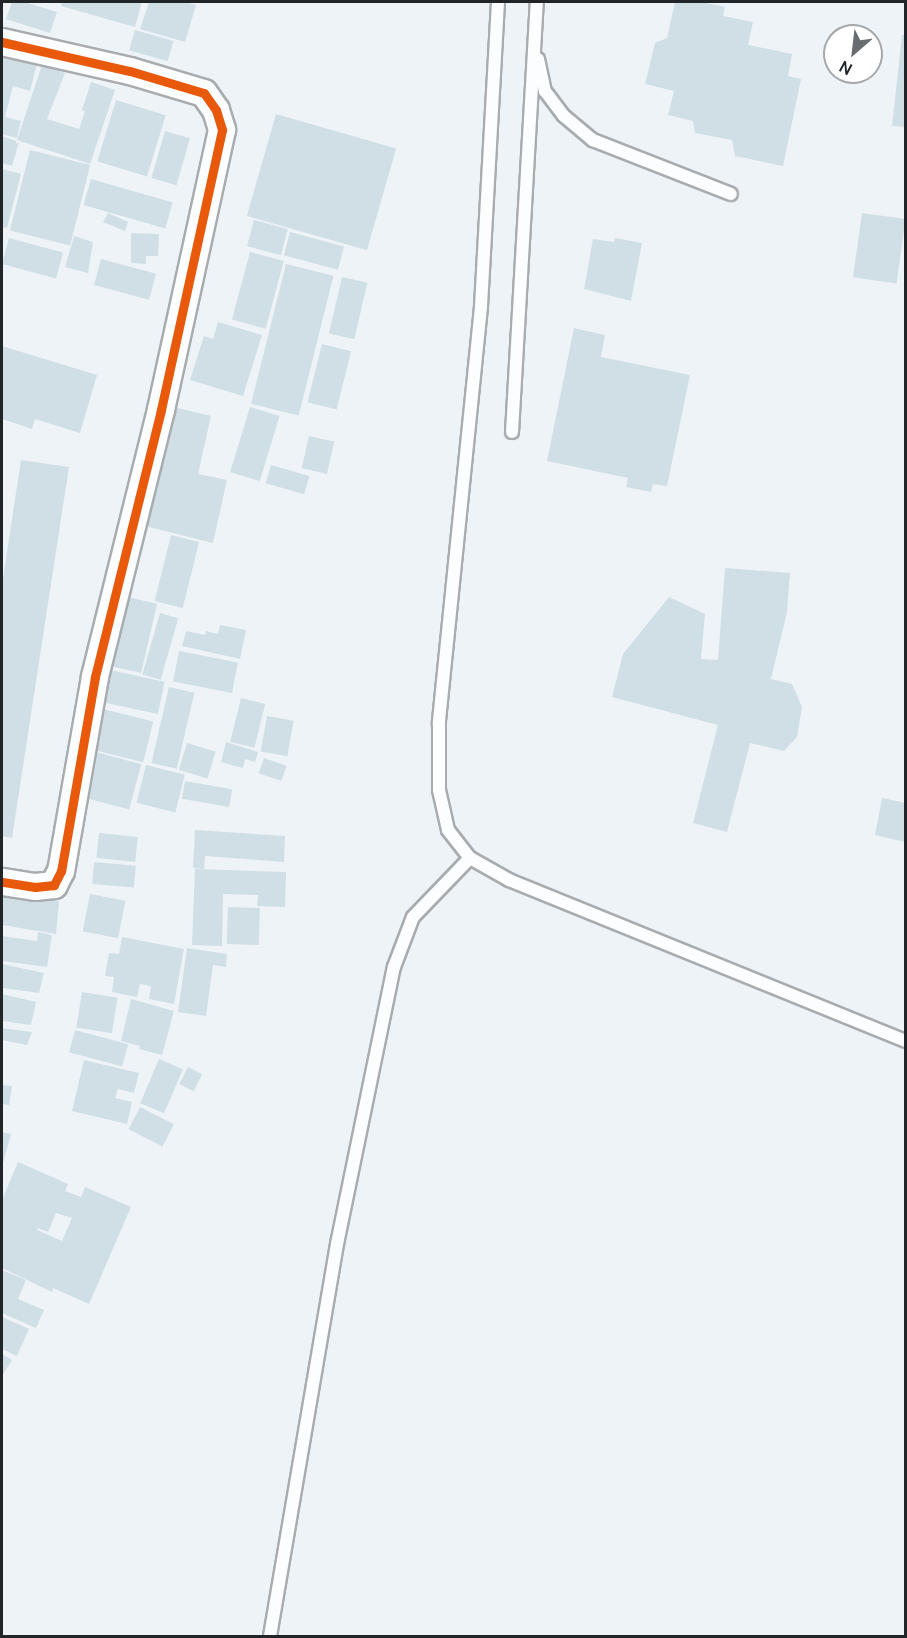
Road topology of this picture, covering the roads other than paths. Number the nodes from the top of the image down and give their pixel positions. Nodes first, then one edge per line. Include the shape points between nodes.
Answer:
1 (498, 2) edge
2 (537, 2) edge
3 (2, 42) edge
4 (534, 43) junction
5 (731, 194) dead end
6 (512, 432) dead end
7 (470, 858) junction
8 (2, 882) edge
9 (906, 1041) edge
10 (270, 1636) edge

1 - 7 lane via 481,307 439,724 439,790 443,810 448,830
2 - 4 lane
3 - 8 street via 130,71 204,93 216,110 222,130 161,410 95,677 61,871 54,885 35,887
4 - 5 lane via 545,91 564,116 593,140
4 - 6 lane
7 - 9 lane via 509,880
7 - 10 lane via 413,917 394,967 337,1244

